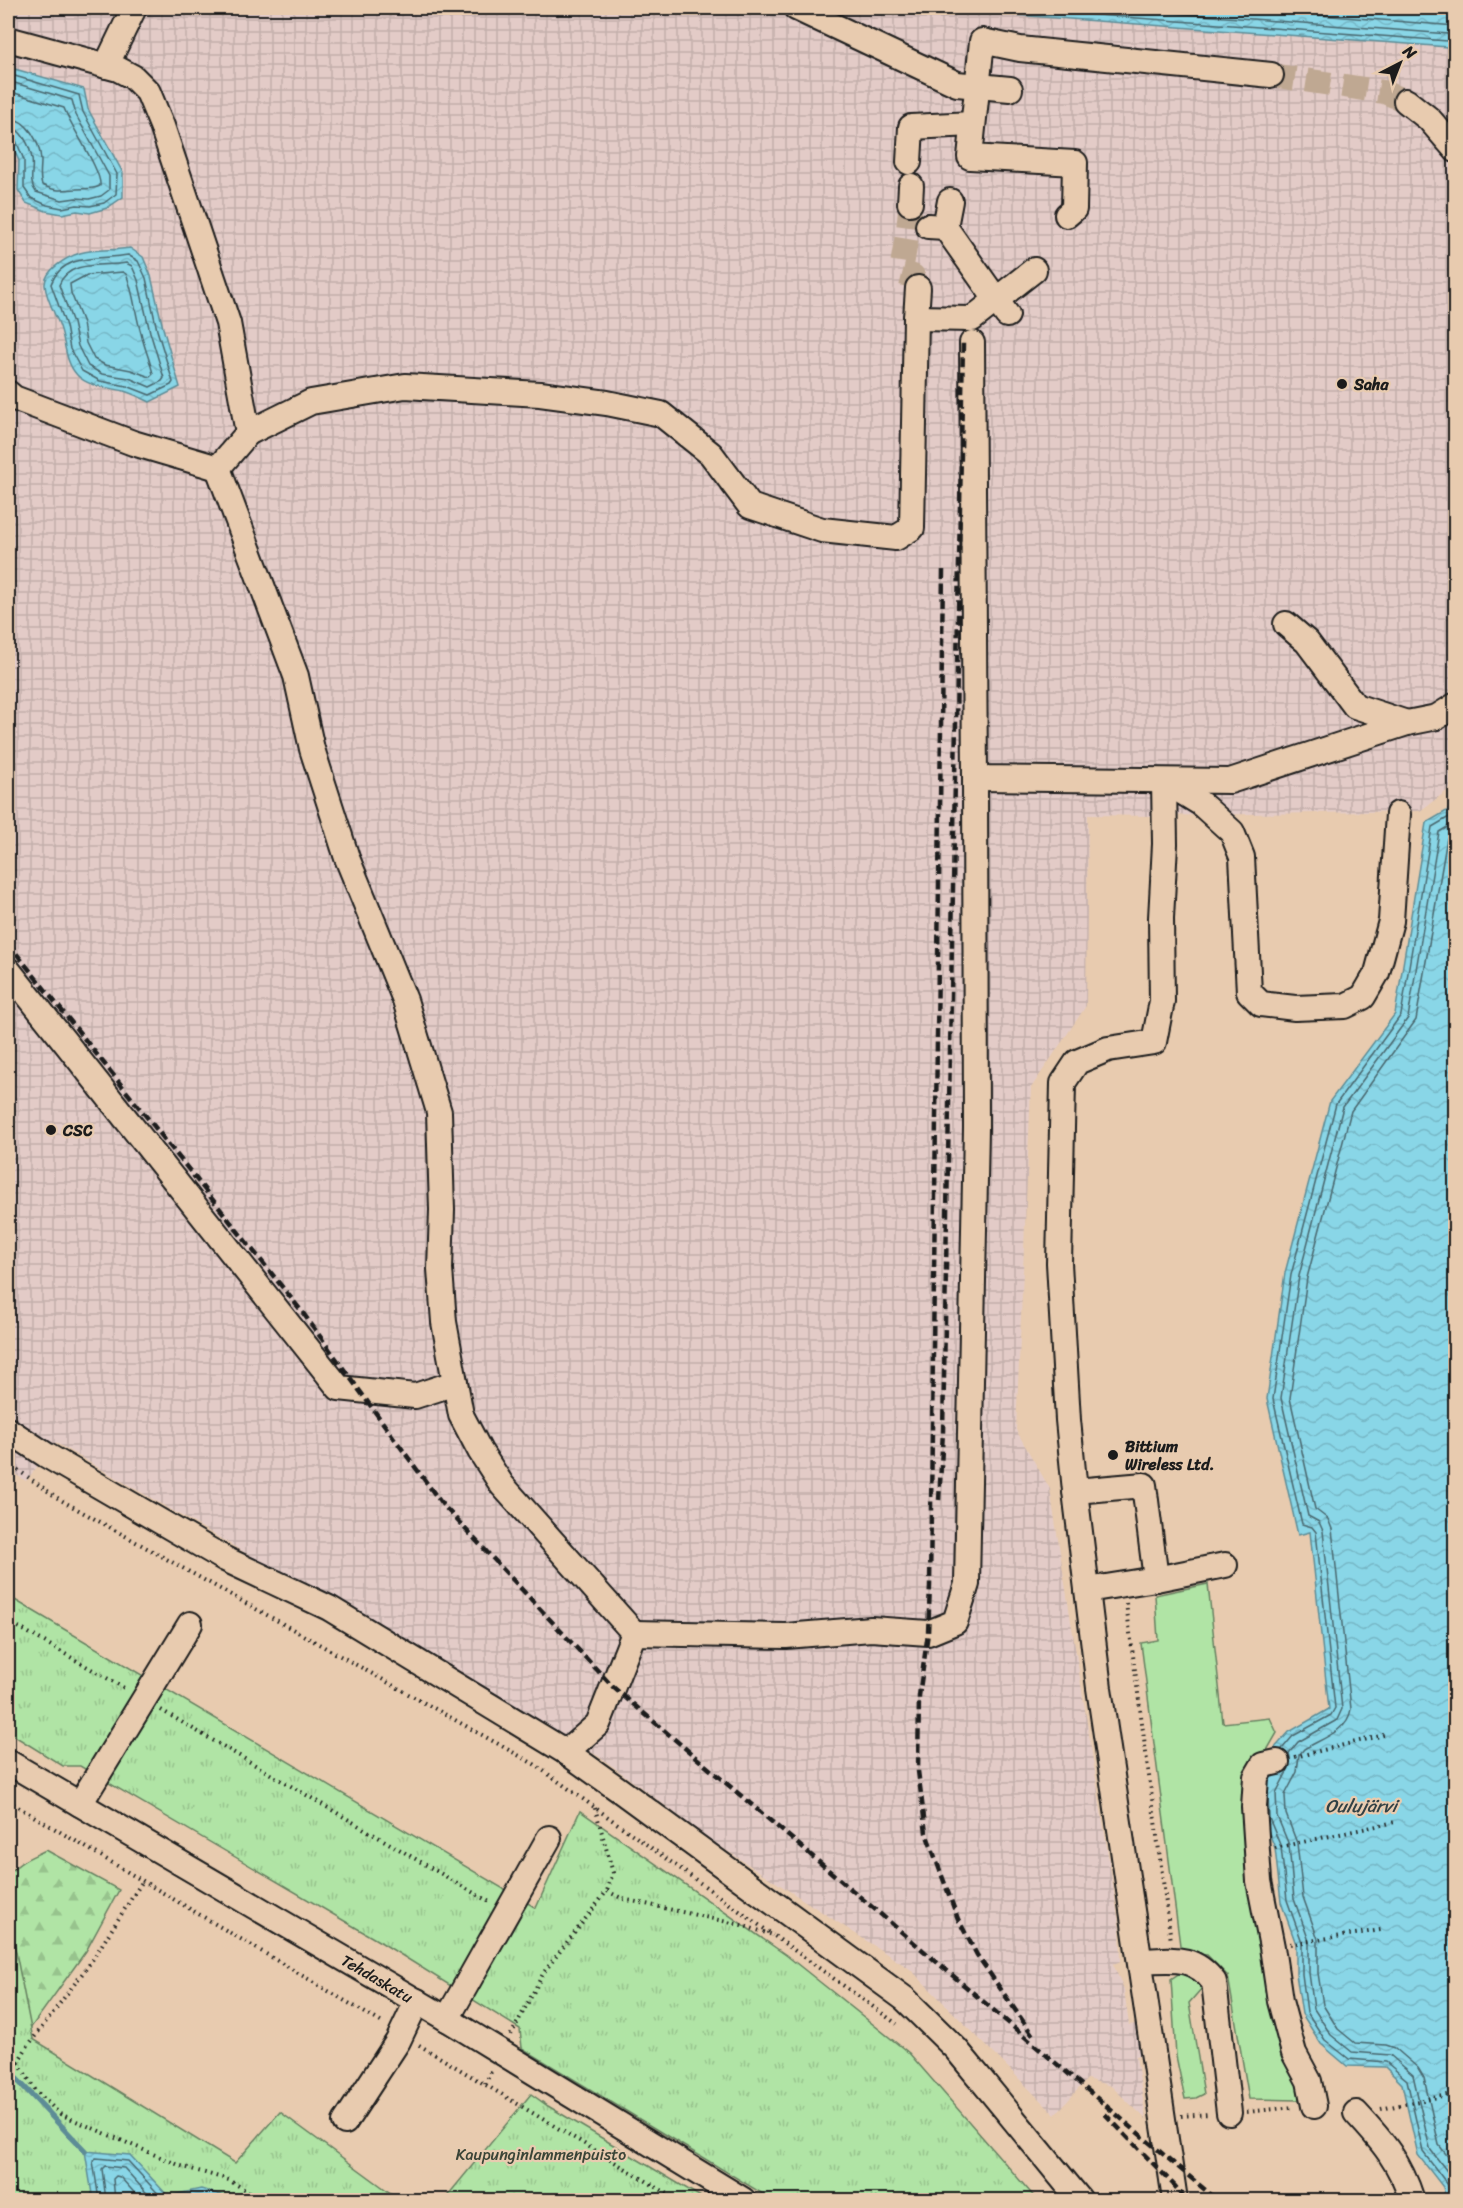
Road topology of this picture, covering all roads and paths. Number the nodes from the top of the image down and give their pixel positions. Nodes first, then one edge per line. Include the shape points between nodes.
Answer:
1 (134, 8) edge
2 (796, 8) edge
3 (8, 39) edge
4 (106, 66) junction
5 (1271, 75) tunnel mouth
6 (977, 87) junction
7 (1010, 89) dead end
8 (1406, 101) tunnel mouth
9 (973, 124) junction
10 (1455, 150) edge
11 (909, 162) dead end
12 (950, 201) dead end
13 (1066, 215) dead end
14 (1034, 270) dead end
15 (918, 288) tunnel mouth
16 (1001, 307) junction
17 (916, 318) junction
18 (972, 343) dead end
19 (8, 393) edge
20 (248, 433) junction
21 (218, 468) junction
22 (1286, 624) dead end
23 (1455, 705) edge
24 (1407, 723) junction
25 (975, 778) junction
26 (1164, 781) junction
27 (1398, 814) dead end
28 (8, 970) edge
29 (455, 1383) junction
30 (8, 1430) edge
31 (8, 1463) edge
32 (1075, 1491) junction
33 (1225, 1565) dead end
34 (1156, 1579) junction
35 (1122, 1584) junction
36 (1087, 1590) junction
37 (8, 1620) edge
38 (190, 1624) dead end
39 (634, 1633) junction
40 (144, 1700) junction
41 (1384, 1735) dead end
42 (566, 1752) junction
43 (8, 1762) edge
44 (1277, 1762) joint
45 (8, 1802) edge
46 (80, 1804) junction
47 (595, 1806) junction
48 (1395, 1822) dead end
49 (549, 1838) dead end
50 (1275, 1848) dead end
51 (142, 1882) junction
52 (607, 1891) junction
53 (507, 1912) junction
54 (1381, 1930) dead end
55 (773, 1935) junction
56 (1296, 1944) dead end
57 (1169, 1960) junction
58 (1140, 1961) junction
59 (417, 2001) junction
60 (447, 2019) junction
61 (903, 2029) dead end
62 (401, 2034) junction
63 (501, 2054) junction
64 (8, 2058) edge
65 (18, 2062) junction
66 (484, 2084) junction
67 (1455, 2093) edge
68 (1314, 2106) joint
69 (1229, 2113) junction
70 (1356, 2113) joint
71 (1163, 2115) junction
72 (345, 2122) dead end
73 (259, 2200) edge
74 (678, 2200) edge
75 (743, 2200) edge
76 (1080, 2200) edge
77 (1175, 2200) edge
78 (1412, 2200) edge

1 - 4 street
2 - 6 street via 957,84
3 - 4 street
4 - 20 street via 133,77 148,92 162,126 228,323
5 - 6 street via 1020,49 982,41
6 - 7 street
6 - 9 street
8 - 10 street via 1429,119
9 - 11 street via 911,127
9 - 13 street via 970,157 1075,163 1074,209
12 - 16 street via 936,227
14 - 16 street
15 - 17 street
16 - 17 street via 972,319
17 - 20 street via 912,528 896,538 822,530 750,506 711,454 662,414 607,403 540,394 405,387 311,402
18 - 25 street
19 - 21 street via 65,419
20 - 21 street
21 - 29 street via 296,676 312,749 347,858 405,1000 439,1112 441,1279
22 - 24 street via 1307,642 1355,706
23 - 24 street via 1437,717
24 - 26 street via 1230,781
25 - 26 street
25 - 39 street via 976,1128 967,1584 955,1622 928,1633 871,1629 786,1636
26 - 27 street via 1200,803 1232,832 1242,857 1249,992 1261,1004 1295,1008 1345,1006 1364,997 1377,973 1391,921
26 - 32 street via 1162,1001 1155,1042 1108,1050 1077,1062 1063,1083 1059,1263
28 - 29 street via 339,1388 416,1396
29 - 39 street via 461,1415 502,1485
30 - 42 street via 225,1559 329,1608
31 - 47 path via 59,1499 534,1764
32 - 34 street via 1144,1485
32 - 36 street
33 - 34 street
34 - 35 street
35 - 36 street
35 - 57 path via 1171,1938
36 - 58 street
37 - 40 path
38 - 40 street
39 - 42 street via 598,1724
40 - 46 street
40 - 53 path
41 - 44 path
42 - 76 street via 906,1999 956,2049
43 - 46 street, Tehdaskatu
44 - 68 street via 1263,1765 1256,1777 1259,1881 1280,2001
45 - 51 path
46 - 59 street, Tehdaskatu
47 - 52 path via 613,1873
47 - 55 path
48 - 50 path
49 - 53 street
51 - 62 path
51 - 65 path via 91,1962
52 - 55 path via 623,1899
52 - 63 path via 544,1972
53 - 60 street
54 - 56 path
55 - 61 path
57 - 58 street
57 - 69 street via 1183,1960 1203,1968 1214,1982
58 - 71 street
59 - 60 street, Tehdaskatu
59 - 62 street
60 - 63 street, Tehdaskatu
62 - 66 path
62 - 72 street
63 - 66 path
63 - 75 street, Tehdaskatu
64 - 65 path
65 - 73 path via 36,2091 60,2114 181,2166 229,2180
66 - 74 path
67 - 70 path via 1401,2107
68 - 69 path
69 - 71 path
70 - 78 street via 1383,2142 1404,2176
71 - 77 street

